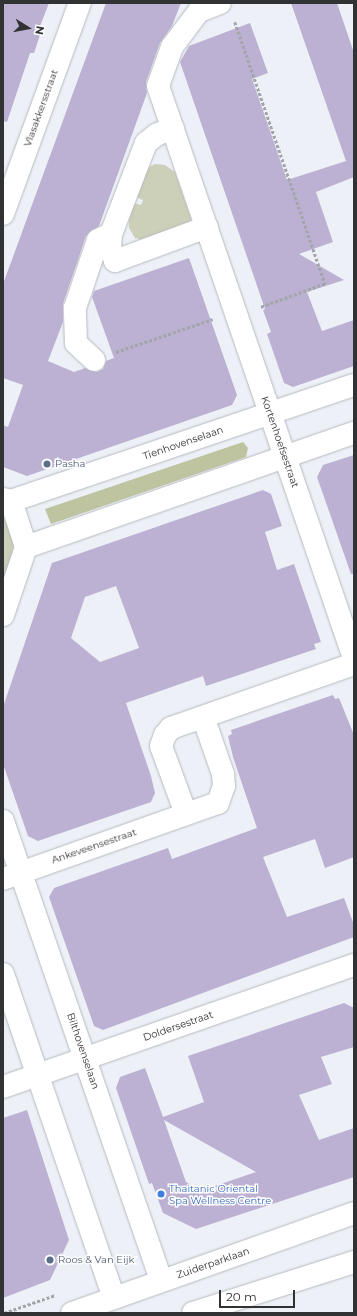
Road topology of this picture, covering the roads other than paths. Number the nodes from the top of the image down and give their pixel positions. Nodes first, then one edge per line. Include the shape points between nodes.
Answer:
1 (80, 3) edge
2 (227, 10) edge
3 (173, 128) junction
4 (3, 214) edge
5 (208, 227) junction
6 (111, 234) junction
7 (94, 360) road end
8 (354, 385) edge
9 (270, 413) junction
10 (354, 433) edge
11 (285, 457) junction
12 (7, 500) edge
13 (26, 547) junction
14 (3, 615) edge
15 (354, 658) edge
16 (354, 664) edge
17 (203, 717) junction
18 (186, 814) junction
19 (3, 821) edge
20 (12, 876) edge
21 (354, 965) edge
22 (3, 974) edge
23 (86, 1058) junction
24 (38, 1075) junction
25 (3, 1087) edge
26 (354, 1213) edge
27 (354, 1262) edge
28 (161, 1281) junction
29 (114, 1298) junction
30 (72, 1313) edge
31 (193, 1313) edge

1 - 4 street, Vlasakkersstraat
2 - 3 street, Kortenhoefsestraat via 199,11 172,47 158,86
3 - 5 street, Kortenhoefsestraat
3 - 6 street via 156,135 146,143
5 - 6 street via 115,260 110,247
5 - 9 street, Kortenhoefsestraat
6 - 7 street via 98,240 75,308 76,342
8 - 9 street, Tienhovenselaan
9 - 11 street, Kortenhoefsestraat
9 - 12 street, Tienhovenselaan
10 - 11 street
11 - 13 street
11 - 15 street, Kortenhoefsestraat
12 - 13 street
13 - 14 street
16 - 17 street
17 - 18 street, Ankeveensestraat via 224,786 218,802
17 - 18 street via 171,728 165,735 162,746
18 - 20 street, Ankeveensestraat
19 - 20 street, Bilthovenselaan
20 - 23 street, Bilthovenselaan
21 - 23 street, Doldersestraat
22 - 24 street
23 - 24 street, Doldersestraat
23 - 28 street, Bilthovenselaan
24 - 25 street, Doldersestraat
24 - 29 street
26 - 28 street, Zuiderparklaan
27 - 31 street
28 - 29 street, Zuiderparklaan
29 - 30 street, Zuiderparklaan

